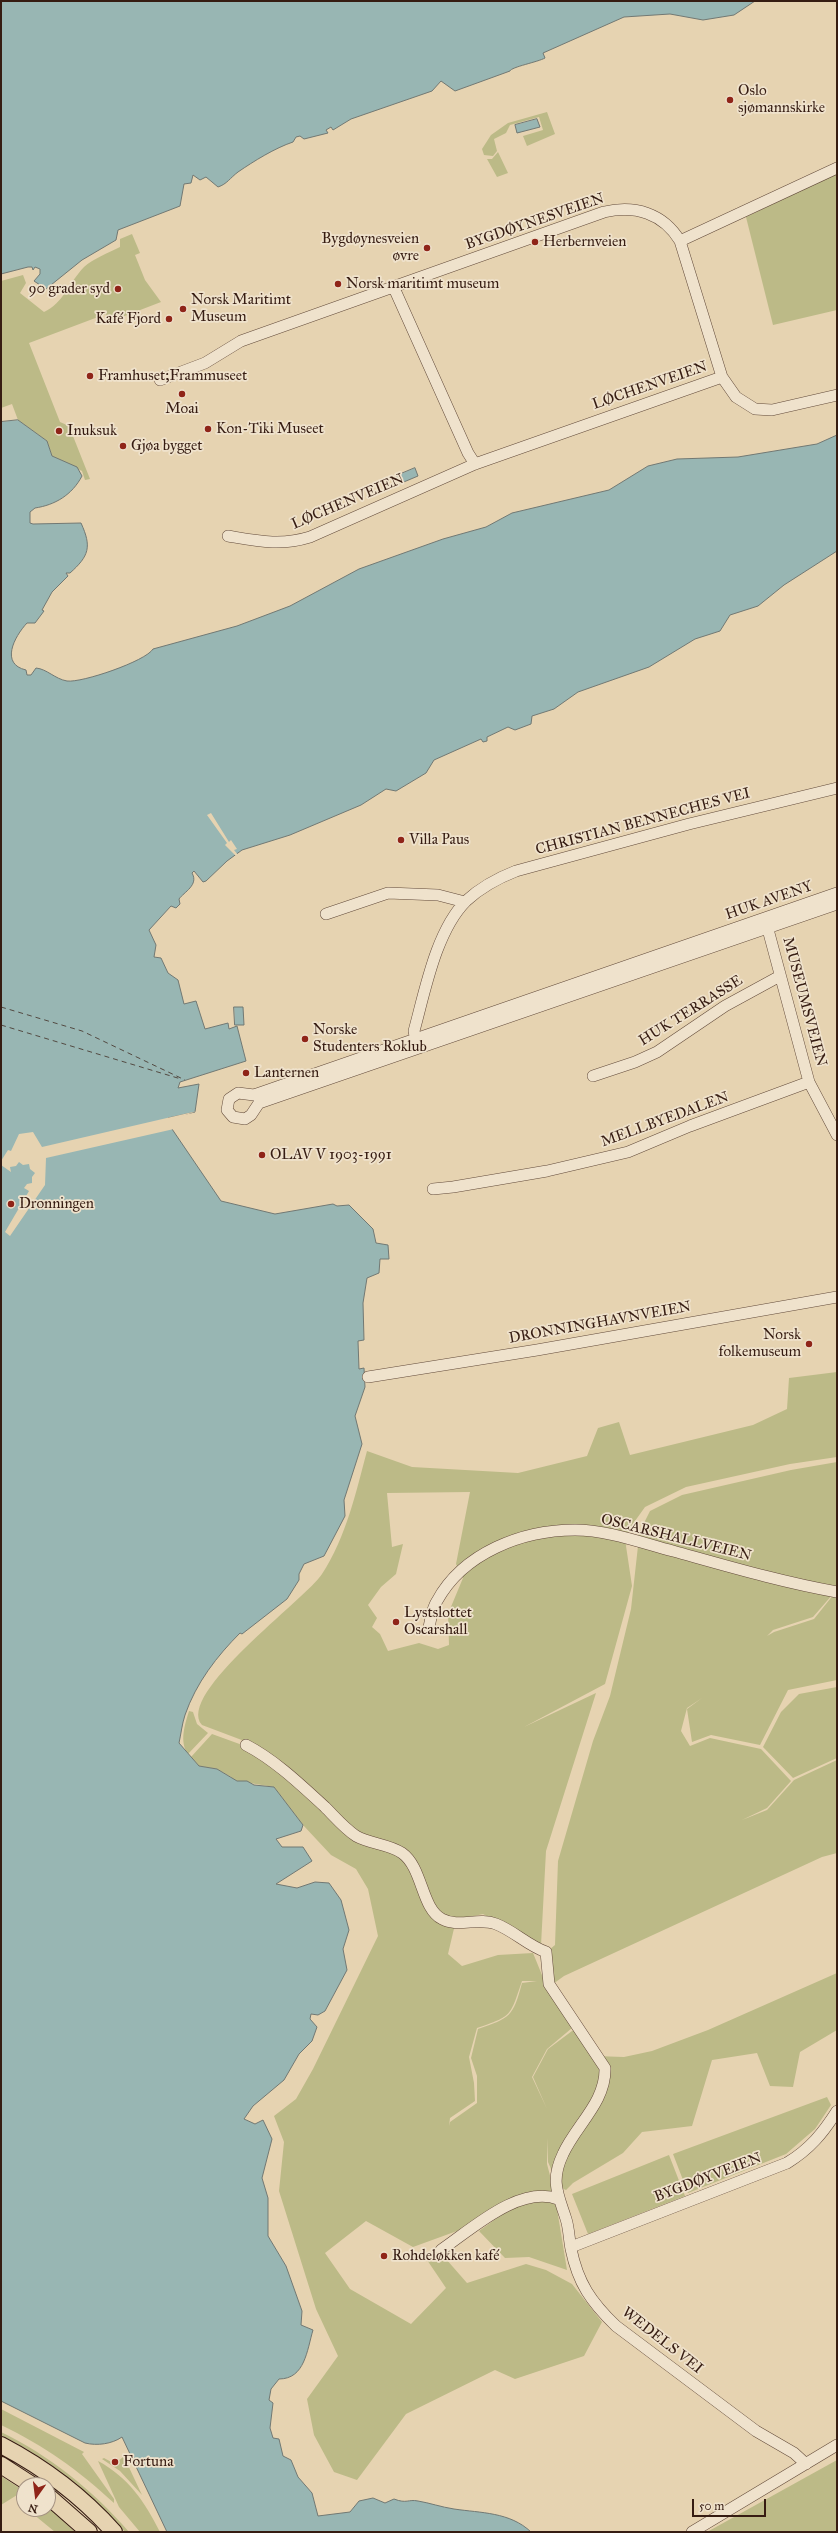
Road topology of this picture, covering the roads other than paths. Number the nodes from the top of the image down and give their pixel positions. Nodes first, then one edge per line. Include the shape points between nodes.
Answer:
1 (837, 168) edge
2 (680, 241) junction
3 (394, 288) junction
4 (722, 377) junction
5 (160, 380) dead end
6 (837, 395) edge
7 (475, 464) junction
8 (228, 536) dead end
9 (837, 788) edge
10 (837, 894) edge
11 (465, 902) junction
12 (837, 904) edge
13 (326, 914) dead end
14 (767, 923) junction
15 (780, 976) junction
16 (416, 1044) junction
17 (343, 1070) junction
18 (593, 1076) dead end
19 (809, 1082) junction
20 (837, 1134) edge
21 (432, 1188) dead end
22 (837, 1297) edge
23 (368, 1377) dead end
24 (837, 1592) edge
25 (429, 1627) dead end
26 (246, 1745) dead end
27 (837, 2111) edge
28 (558, 2199) junction
29 (571, 2247) junction
30 (441, 2250) dead end
31 (1, 2445) edge
32 (837, 2445) edge
33 (806, 2464) junction
34 (1, 2466) edge
35 (19, 2477) edge
36 (56, 2503) edge
37 (89, 2532) edge
38 (114, 2532) edge
39 (692, 2532) edge

1 - 2 street
2 - 3 street, BYGDØYNESVEIEN via 667,223 653,215 636,209 612,210
2 - 4 street, BYGDØYNESVEIEN
3 - 5 street, BYGDØYNESVEIEN via 241,341 205,363
3 - 7 street
4 - 6 street, BYGDØYNESVEIEN via 736,397 755,409 779,408
4 - 7 street, LØCHENVEIEN
7 - 8 street, LØCHENVEIEN via 305,539 270,543
9 - 11 street, CHRISTIAN BENNECHES VEI via 689,824 516,871 500,878
10 - 14 street, HUK AVENY
11 - 13 street via 438,895 388,893
11 - 16 street, CHRISTIAN BENNECHES VEI via 442,939 414,1031
12 - 14 street, HUK AVENY
14 - 15 street, MUSEUMSVEIEN
14 - 16 street, HUK AVENY
15 - 18 street, HUK TERRASSE via 725,1006 657,1052
15 - 19 street, MUSEUMSVEIEN
16 - 17 street, HUK AVENY
17 - 17 street, HUK AVENY via 254,1095 238,1093 229,1099 227,1110 233,1117 245,1119 251,1115 258,1103
19 - 20 street, MUSEUMSVEIEN
19 - 21 street, MELLBYEDALEN via 628,1152 547,1172 453,1188
22 - 23 street, DRONNINGHAVNVEIEN
24 - 25 street, OSCARSHALLVEIEN via 779,1580 641,1542 576,1530 523,1537 483,1553 446,1586 436,1603
26 - 28 street, WEDELS VEI via 272,1761 356,1836 401,1853 415,1868 434,1913 442,1919 458,1924 485,1921 495,1924 514,1932 531,1946 546,1952 549,1984 605,2068 605,2080 599,2098 563,2154 557,2172
27 - 29 street, BYGDØYVEIEN via 822,2135 807,2150 787,2163
28 - 29 street, WEDELS VEI via 566,2219
28 - 30 street via 546,2195 533,2196 507,2205
29 - 33 street, WEDELS VEI via 576,2272 585,2291 616,2326 756,2431 794,2453
31 - 38 highway via 24,2457 66,2487
32 - 33 street
33 - 39 street
34 - 35 highway
36 - 37 highway

